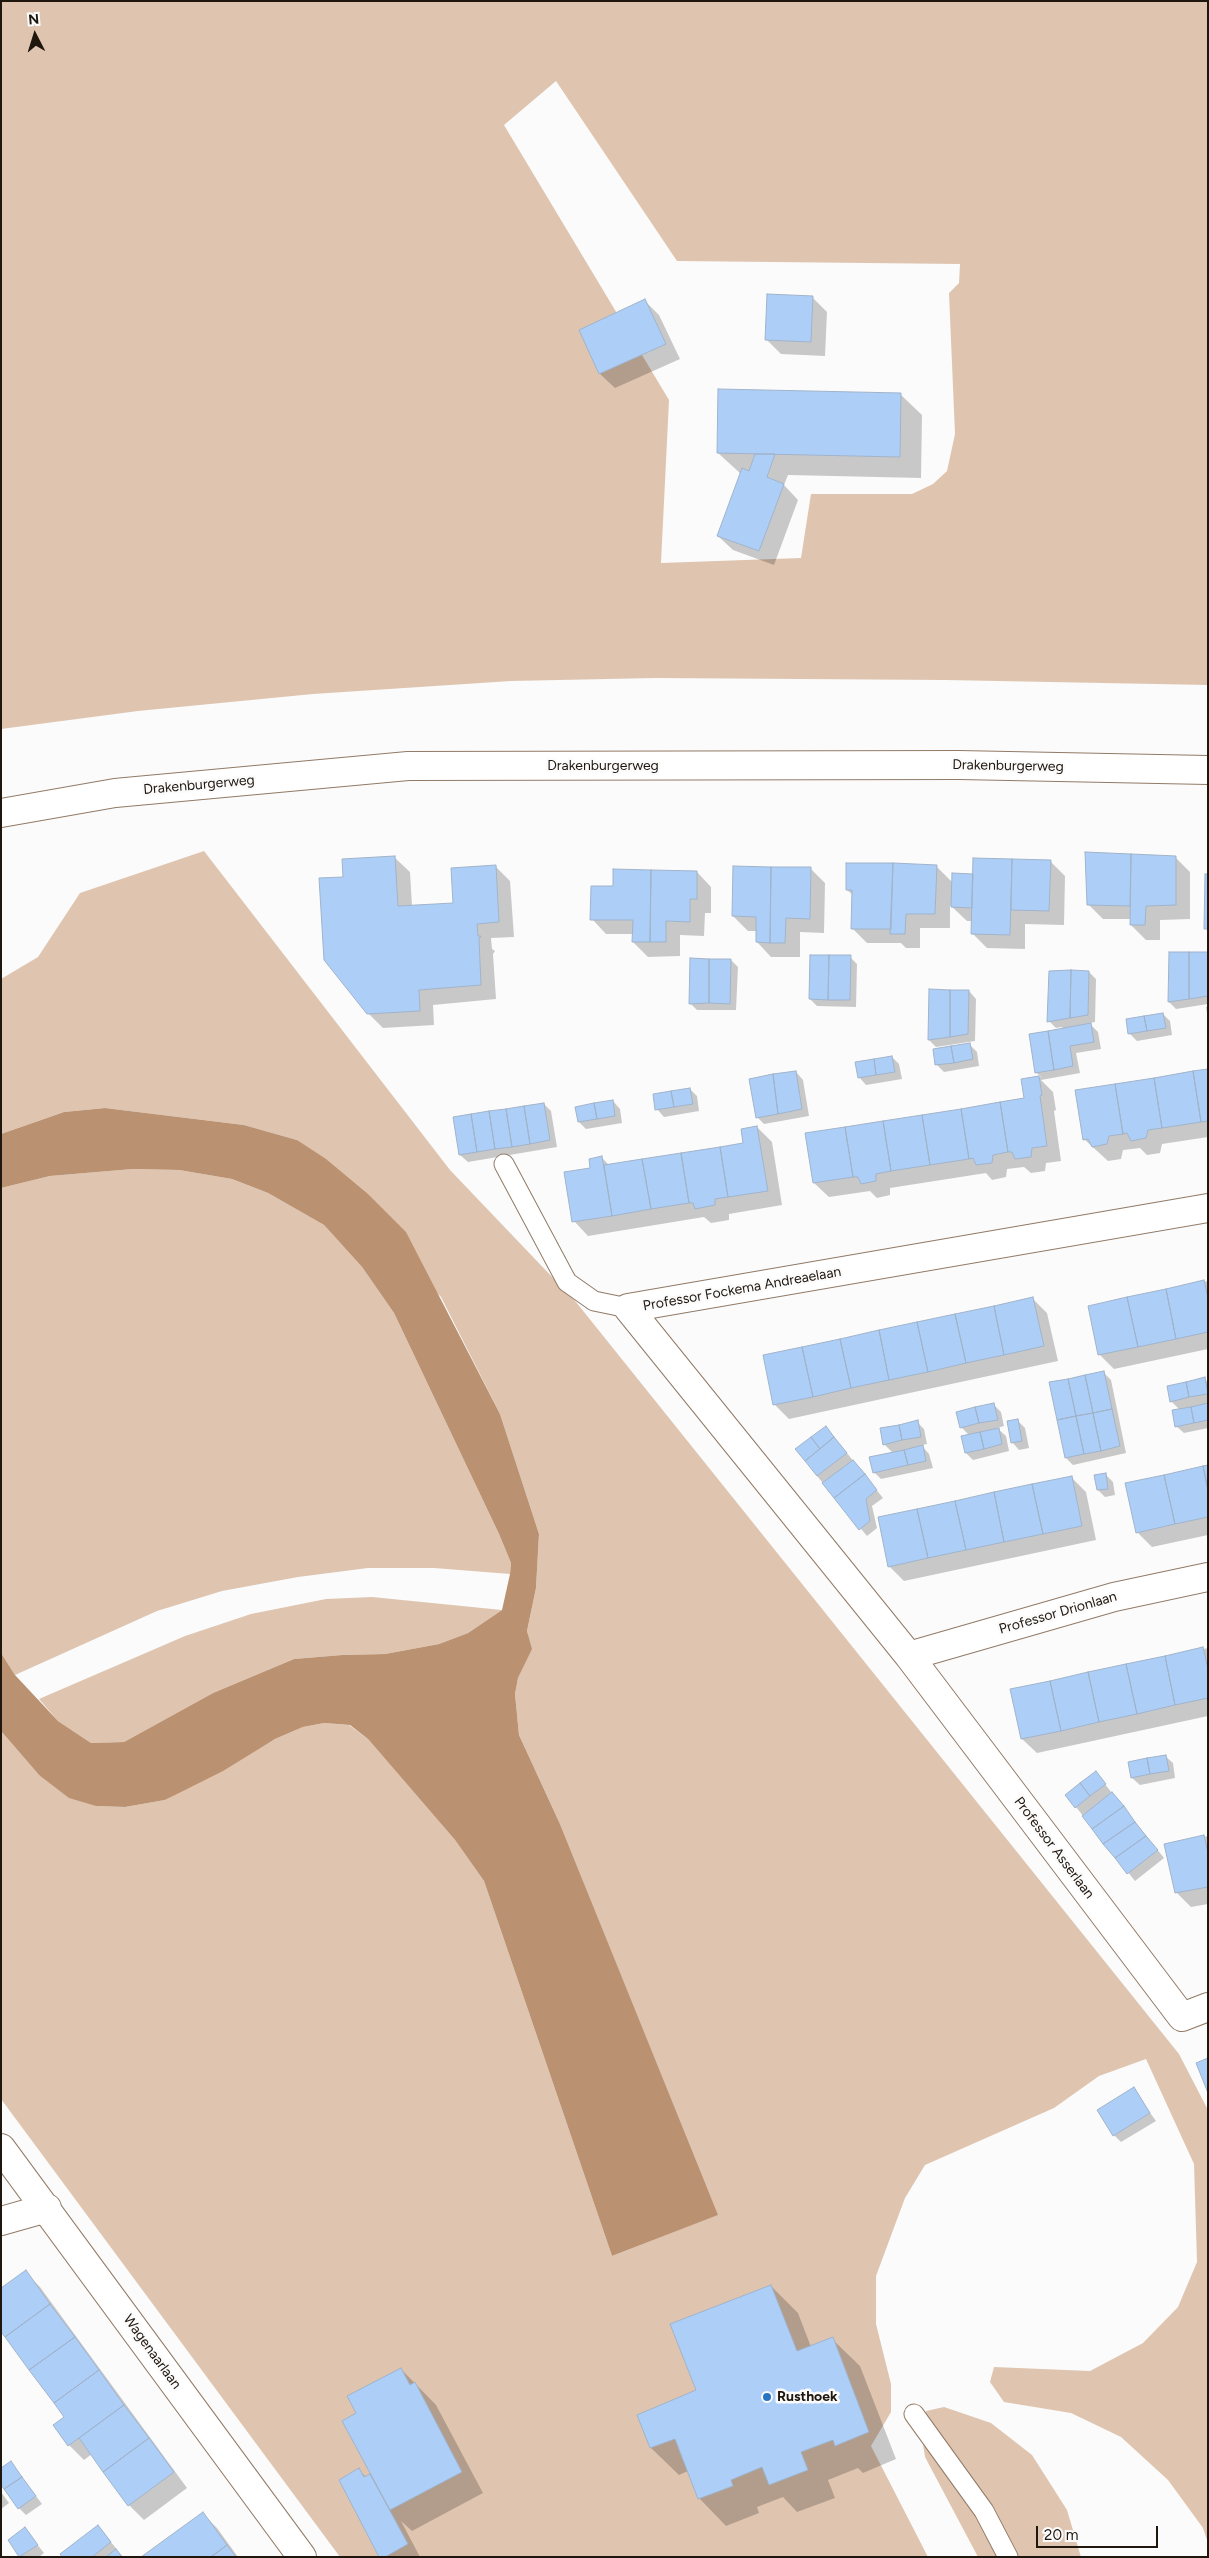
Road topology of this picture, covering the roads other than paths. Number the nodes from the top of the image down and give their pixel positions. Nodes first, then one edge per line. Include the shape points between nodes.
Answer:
1 (1208, 770) edge
2 (1, 813) edge
3 (504, 1164) dead end
4 (1208, 1208) edge
5 (628, 1308) junction
6 (1208, 1577) edge
7 (909, 1656) junction
8 (1208, 2007) edge
9 (1, 2148) edge
10 (47, 2208) junction
11 (1, 2221) edge
12 (914, 2414) dead end
13 (302, 2557) edge
14 (1008, 2557) edge

1 - 2 street, Drakenburgerweg via 959,764 408,766 115,792
3 - 5 lane via 567,1282 594,1301
4 - 5 street, Professor Fockema Andreaelaan
5 - 7 street, Professor Fockema Andreaelaan
6 - 7 street, Professor Drionlaan via 1114,1597
7 - 8 street, Professor Asserlaan via 1182,2017
9 - 10 street, Wagenaarlaan
10 - 11 street
10 - 13 street, Wagenaarlaan
12 - 14 lane via 984,2511

